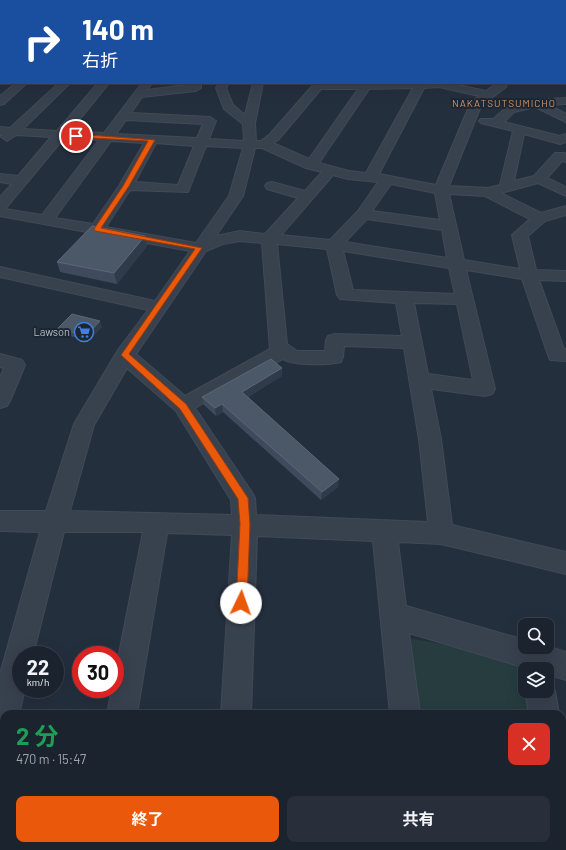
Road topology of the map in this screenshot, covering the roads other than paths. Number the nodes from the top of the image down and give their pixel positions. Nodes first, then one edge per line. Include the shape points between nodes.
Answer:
1 (21, 84) edge
2 (64, 84) edge
3 (86, 84) edge
4 (103, 84) edge
5 (146, 84) edge
6 (196, 84) edge
7 (223, 84) edge
8 (258, 84) edge
9 (403, 84) edge
10 (420, 84) edge
11 (439, 84) edge
12 (501, 84) edge
13 (366, 86) junction
14 (138, 94) junction
15 (488, 95) junction
16 (566, 101) edge
17 (0, 102) edge
18 (536, 103) junction
19 (122, 116) junction
20 (471, 118) junction
21 (566, 119) edge
22 (496, 122) junction
23 (249, 123) junction
24 (519, 129) junction
25 (0, 131) edge
26 (13, 131) junction
27 (60, 135) junction
28 (106, 137) junction
29 (566, 138) edge
30 (152, 140) junction
31 (202, 142) junction
32 (264, 144) junction
33 (0, 145) edge
34 (250, 145) junction
35 (566, 158) edge
36 (311, 165) junction
37 (330, 171) junction
38 (0, 178) edge
39 (370, 178) junction
40 (539, 179) junction
41 (22, 180) junction
42 (387, 180) junction
43 (126, 186) junction
44 (272, 186) dead end
45 (506, 187) junction
46 (441, 190) junction
47 (488, 192) junction
48 (566, 192) edge
49 (308, 196) junction
50 (0, 206) edge
51 (566, 210) edge
52 (0, 212) edge
53 (363, 214) junction
54 (540, 218) junction
55 (46, 220) junction
56 (448, 226) junction
57 (97, 229) junction
58 (269, 239) junction
59 (334, 245) junction
60 (199, 248) junction
61 (456, 262) junction
62 (0, 272) edge
63 (529, 274) junction
64 (566, 276) edge
65 (404, 298) junction
66 (464, 299) junction
67 (159, 307) junction
68 (412, 342) junction
69 (284, 350) junction
70 (125, 355) junction
71 (566, 356) edge
72 (0, 360) edge
73 (419, 380) junction
74 (0, 401) edge
75 (183, 406) junction
76 (0, 521) edge
77 (55, 521) junction
78 (157, 522) junction
79 (245, 524) junction
80 (384, 530) junction
81 (441, 533) junction
82 (566, 563) edge
83 (394, 615) junction
84 (533, 662) edge
85 (554, 665) edge
86 (566, 666) edge
87 (541, 698) edge
88 (5, 710) edge
89 (123, 710) edge
90 (236, 710) edge
91 (405, 710) edge
92 (543, 710) edge

1 - 17 street
2 - 26 street
3 - 4 street
4 - 27 street
5 - 14 street
6 - 14 street via 196,88
7 - 23 street via 221,88 228,107
8 - 23 street
9 - 13 street
10 - 39 street
11 - 15 street
12 - 15 street
13 - 32 street via 318,86 274,137
13 - 36 street
14 - 19 street
15 - 20 street via 476,104
16 - 18 street
18 - 21 street
18 - 22 street via 510,110
19 - 28 street
19 - 31 street via 210,121
20 - 22 street
20 - 46 street
22 - 24 street
23 - 34 street
24 - 29 street via 560,140
24 - 45 street
25 - 26 street
26 - 27 street
26 - 33 street
27 - 28 street
27 - 41 street
28 - 30 street
28 - 55 street
30 - 31 street
30 - 43 street
31 - 34 street
31 - 43 street via 183,189
32 - 34 street
32 - 36 street
34 - 60 street via 236,196
35 - 40 street via 560,156
36 - 37 street
37 - 39 street
37 - 49 street
38 - 41 street
39 - 42 street
40 - 45 street
40 - 48 street
41 - 50 street
42 - 46 street
42 - 53 street
43 - 57 street
44 - 49 street
45 - 47 street
46 - 47 street
46 - 56 street
47 - 54 street
49 - 58 street
51 - 54 street
52 - 55 street
53 - 56 street
53 - 59 street
54 - 63 street via 520,235
55 - 57 street
56 - 61 street
57 - 60 street
58 - 59 street
58 - 60 street via 240,236 219,240
58 - 69 street via 278,347
59 - 61 street
59 - 65 street via 346,295
60 - 67 street
61 - 63 street
61 - 66 street
62 - 67 street
63 - 64 street
63 - 71 street via 557,355
65 - 66 street
65 - 68 street
66 - 73 street via 485,389
67 - 70 street
68 - 69 street via 335,340 334,357 293,357
68 - 73 street
69 - 75 street
70 - 75 street
70 - 77 street via 84,424
72 - 74 street via 15,365
73 - 81 street via 430,439
75 - 79 street via 243,498
76 - 77 street
77 - 78 street
77 - 88 street
78 - 79 street
78 - 89 street
79 - 80 street
79 - 90 street
80 - 81 street
80 - 83 street
81 - 82 street
83 - 84 street
83 - 91 street
85 - 86 street
87 - 92 street

